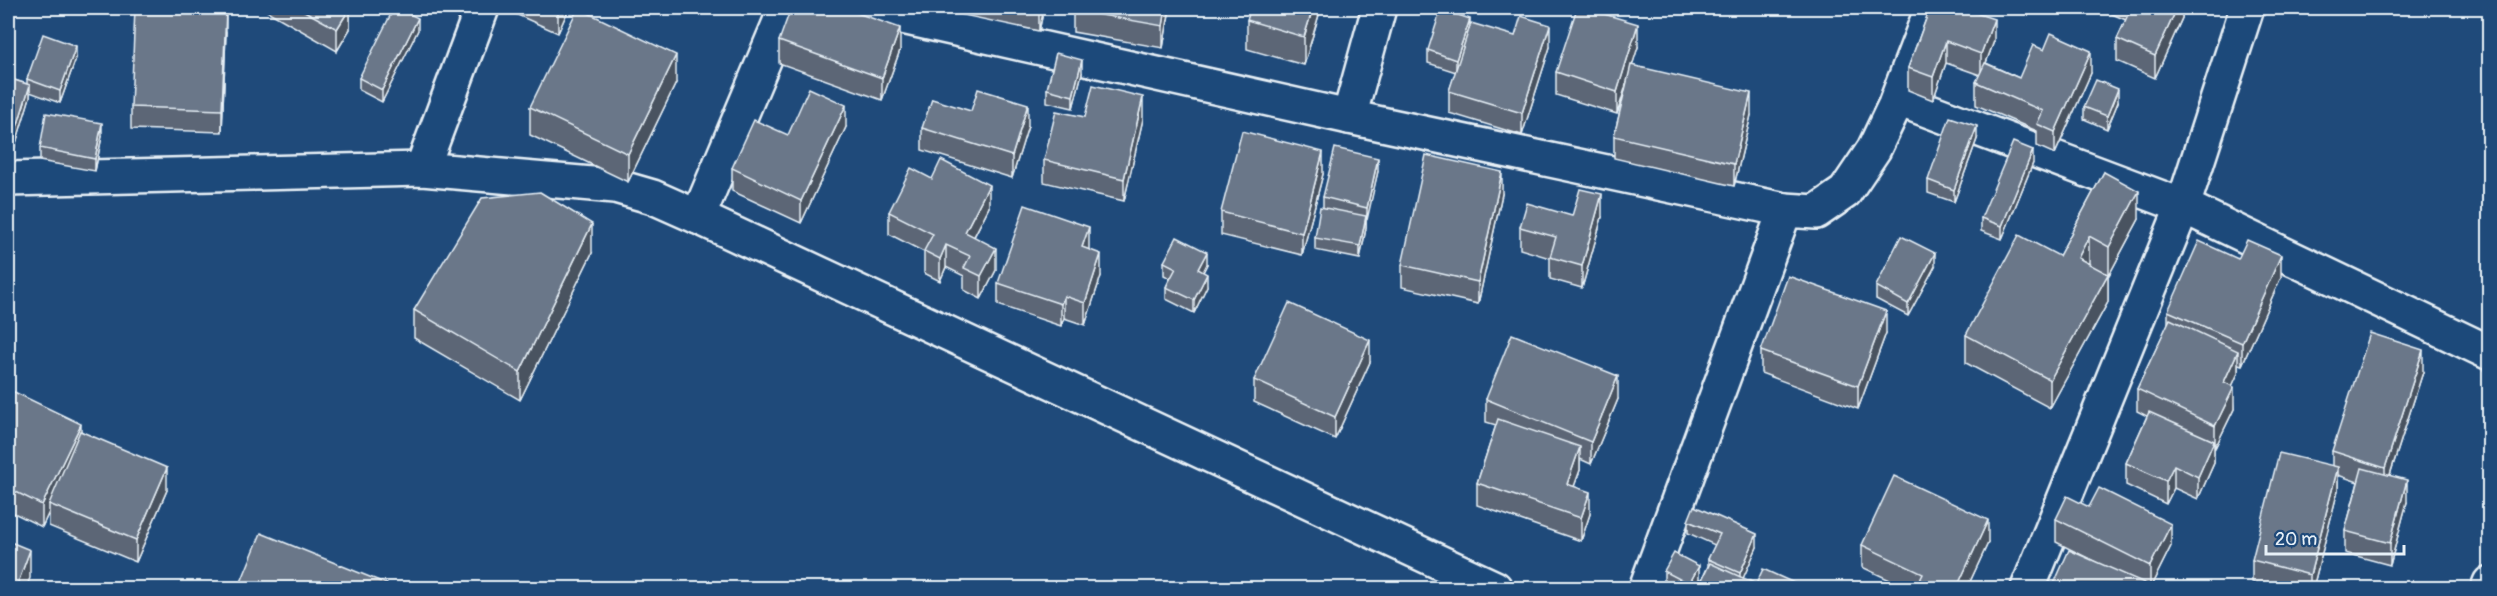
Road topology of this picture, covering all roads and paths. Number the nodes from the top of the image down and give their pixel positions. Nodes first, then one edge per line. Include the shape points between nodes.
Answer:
1 (482, 8) edge
2 (786, 8) edge
3 (862, 8) edge
4 (1379, 8) edge
5 (1932, 8) edge
6 (2247, 8) edge
7 (1898, 99) junction
8 (1349, 117) junction
9 (422, 169) junction
10 (8, 178) edge
11 (2183, 206) junction
12 (1785, 210) junction
13 (698, 217) junction
14 (2490, 353) edge
15 (2490, 583) edge
16 (1495, 588) edge
17 (1646, 588) edge
18 (2028, 588) edge
19 (2488, 588) edge

1 - 9 street
2 - 13 street
3 - 8 street
4 - 8 street
5 - 7 street
6 - 11 street
7 - 11 street
7 - 12 street via 1874,149 1845,192 1816,212
8 - 12 street
9 - 10 street
9 - 13 street via 615,186
11 - 14 street
11 - 18 street
12 - 17 street
13 - 16 street
15 - 19 street

